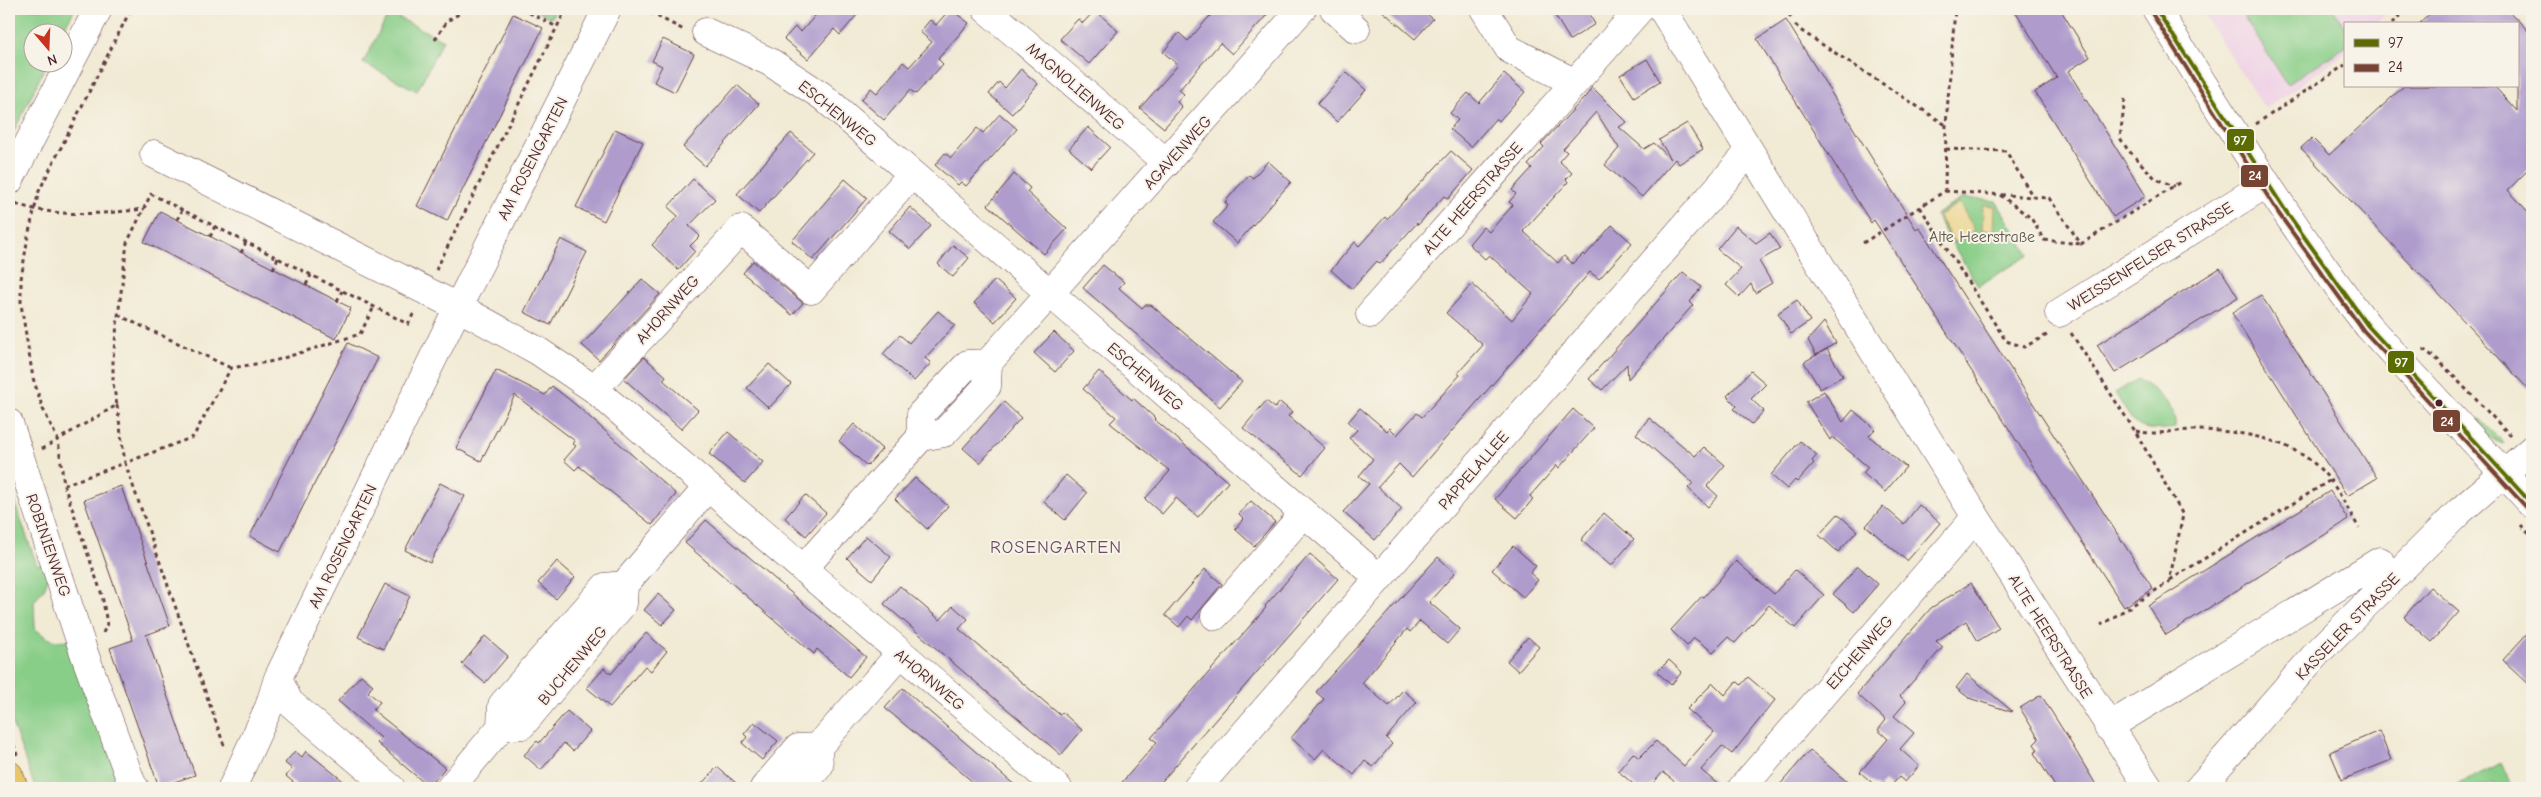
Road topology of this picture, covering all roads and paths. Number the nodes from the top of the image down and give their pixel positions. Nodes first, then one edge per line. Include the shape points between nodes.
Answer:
1 (98, 9) edge
2 (131, 9) edge
3 (467, 9) edge
4 (522, 9) edge
5 (566, 9) edge
6 (607, 9) edge
7 (643, 9) edge
8 (986, 9) edge
9 (1302, 9) edge
10 (1334, 9) edge
11 (1484, 9) edge
12 (1640, 9) edge
13 (1662, 9) edge
14 (1785, 9) edge
15 (1955, 9) edge
16 (2156, 9) edge
17 (2406, 9) edge
18 (1791, 18) dead end
19 (2394, 22) edge
20 (1796, 25) dead end
21 (557, 27) junction
22 (1356, 29) dead end
23 (706, 32) joint
24 (435, 40) dead end
25 (2344, 66) edge
26 (1573, 82) junction
27 (2125, 99) dead end
28 (2261, 121) dead end
29 (1946, 125) junction
30 (1946, 148) junction
31 (1749, 152) junction
32 (154, 154) dead end
33 (1167, 163) junction
34 (912, 174) junction
35 (9, 181) edge
36 (2182, 181) dead end
37 (2266, 184) junction
38 (2174, 186) junction
39 (1945, 191) junction
40 (2000, 195) junction
41 (2033, 197) junction
42 (9, 201) edge
43 (1920, 207) junction
44 (144, 208) junction
45 (34, 210) junction
46 (182, 210) junction
47 (177, 220) dead end
48 (215, 226) junction
49 (210, 237) dead end
50 (246, 242) junction
51 (1863, 243) dead end
52 (2081, 244) junction
53 (241, 252) dead end
54 (278, 258) junction
55 (273, 269) dead end
56 (311, 275) junction
57 (306, 285) dead end
58 (342, 291) junction
59 (426, 291) junction
60 (1049, 293) junction
61 (337, 301) dead end
62 (374, 307) junction
63 (458, 307) junction
64 (118, 314) junction
65 (1370, 314) dead end
66 (2062, 319) junction
67 (2417, 344) dead end
68 (231, 368) junction
69 (594, 389) junction
70 (118, 405) junction
71 (9, 423) edge
72 (2135, 431) junction
73 (58, 440) junction
74 (2523, 442) edge
75 (21, 461) junction
76 (125, 463) junction
77 (2505, 474) junction
78 (2329, 481) junction
79 (64, 485) junction
80 (707, 488) junction
81 (2532, 504) edge
82 (1304, 513) junction
83 (1976, 517) junction
84 (2359, 528) dead end
85 (2380, 561) dead end
86 (803, 568) junction
87 (1379, 578) junction
88 (2170, 580) junction
89 (1215, 616) dead end
90 (2101, 625) dead end
91 (900, 654) junction
92 (89, 665) junction
93 (278, 678) junction
94 (2108, 727) junction
95 (818, 748) junction
96 (9, 775) edge
97 (234, 784) edge
98 (14, 788) edge
99 (135, 788) edge
100 (391, 788) edge
101 (450, 788) edge
102 (764, 788) edge
103 (800, 788) edge
104 (1058, 788) edge
105 (1197, 788) edge
106 (1742, 788) edge
107 (2149, 788) edge
108 (2199, 788) edge

1 - 35 street
2 - 45 path via 39,191
3 - 24 path via 447,21
4 - 21 path
5 - 21 path
6 - 63 street, AM ROSENGARTEN
7 - 23 path via 699,38
8 - 33 street, MAGNOLIENWEG
9 - 33 street, AGAVENWEG
10 - 22 street
11 - 26 street via 1509,49
12 - 26 street, ALTE HEERSTRASSE
13 - 31 street, ALTE HEERSTRASSE
14 - 18 path
15 - 29 path
16 - 37 street
17 - 19 path
20 - 29 path
21 - 59 path
23 - 34 street, ESCHENWEG via 770,62 822,96
25 - 28 path
26 - 65 street, ALTE HEERSTRASSE
27 - 38 path via 2120,138 2156,179
29 - 30 path
30 - 39 path
30 - 41 path via 2006,151
31 - 83 street, ALTE HEERSTRASSE
31 - 87 street, PAPPELALLEE
32 - 59 street
33 - 60 street, AGAVENWEG
34 - 60 street, ESCHENWEG
34 - 69 street, AHORNWEG via 811,290 741,228
36 - 38 path
37 - 66 street, WEISSENFELSER STRASSE
37 - 77 street via 2321,265 2368,326
38 - 52 path
39 - 40 path
39 - 43 path
40 - 41 path
40 - 52 path via 2032,218 2044,240
41 - 52 path via 2049,198
42 - 45 path
43 - 51 path
43 - 66 path via 2006,341 2024,348
44 - 45 path via 76,214
44 - 46 path via 151,194
44 - 64 path via 127,243
45 - 73 path via 21,279 21,304 33,378
46 - 47 path
46 - 48 path
48 - 49 path
48 - 50 path
50 - 53 path
50 - 54 path
54 - 55 path
54 - 56 path
56 - 57 path
56 - 58 path
58 - 61 path
58 - 62 path
59 - 62 path via 408,324
59 - 63 street
60 - 82 street, ESCHENWEG
60 - 86 street via 988,363 987,386 944,433 921,437
62 - 68 path via 360,334 274,361
63 - 69 street, AHORNWEG via 538,351
63 - 93 street, AM ROSENGARTEN
64 - 68 path
64 - 70 path via 113,366
66 - 72 path
67 - 74 path via 2438,360 2509,436
68 - 76 path via 193,437
69 - 80 street, AHORNWEG
70 - 73 path
70 - 76 path
71 - 75 street, ROBINIENWEG
72 - 78 path via 2150,434 2226,431 2257,437 2305,458
72 - 88 path via 2183,514
73 - 75 path
73 - 79 path
74 - 77 street, KASSELER STRASSE
75 - 92 street, ROBINIENWEG
76 - 79 path
76 - 97 path
77 - 81 street
77 - 108 street, KASSELER STRASSE via 2460,511 2318,652
78 - 84 path
78 - 88 path
79 - 92 path via 102,595 107,624
80 - 86 street, AHORNWEG
80 - 101 street, BUCHENWEG via 624,585 605,587 502,705 501,727
82 - 87 street, ESCHENWEG
82 - 89 street
83 - 94 street, ALTE HEERSTRASSE
83 - 106 street, EICHENWEG
85 - 94 street
86 - 91 street, AHORNWEG
87 - 105 street, PAPPELALLEE
88 - 90 path
91 - 95 street
91 - 104 street, AHORNWEG
92 - 99 street, ROBINIENWEG
93 - 97 street, AM ROSENGARTEN via 269,707
93 - 100 street via 289,702
94 - 107 street, ALTE HEERSTRASSE
95 - 102 street via 798,748
95 - 103 street via 819,766
96 - 98 main road

